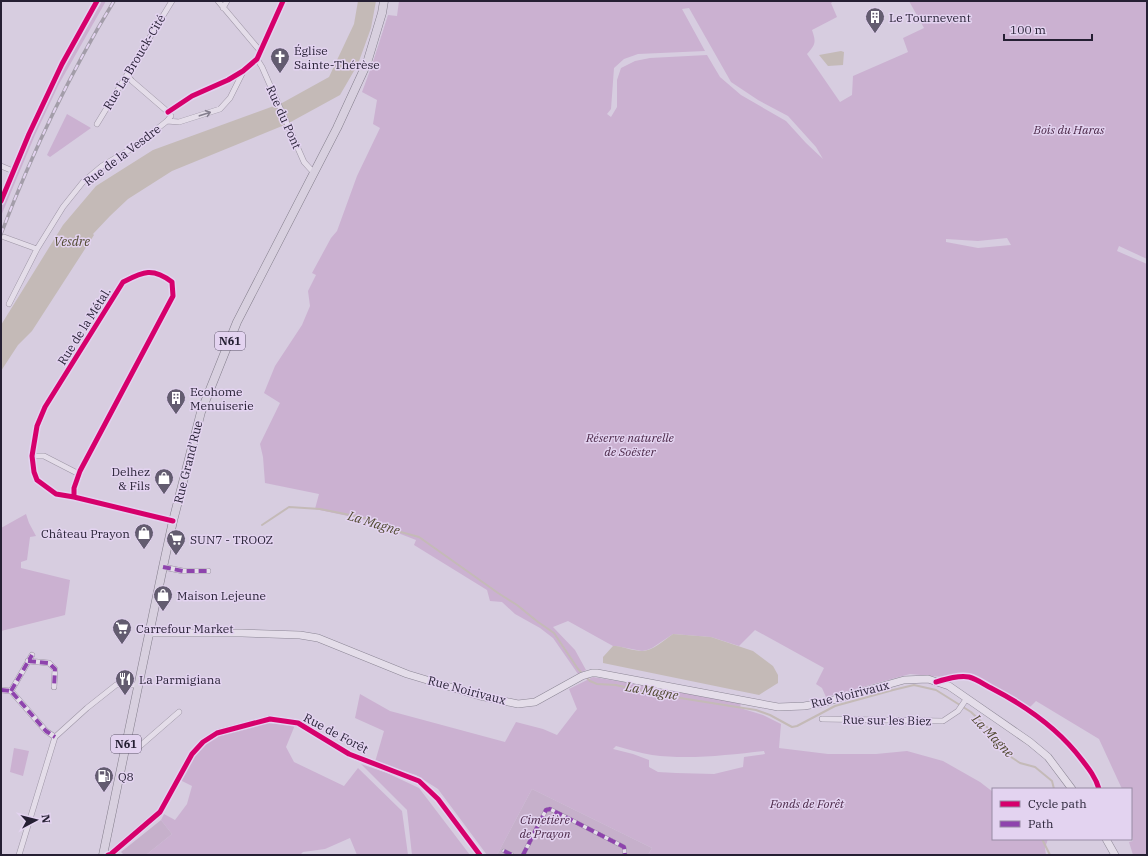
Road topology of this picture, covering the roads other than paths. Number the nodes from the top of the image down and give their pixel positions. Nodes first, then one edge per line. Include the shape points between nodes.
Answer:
1 (97, 1) edge
2 (172, 1) edge
3 (218, 1) edge
4 (227, 1) edge
5 (283, 1) edge
6 (384, 1) edge
7 (223, 8) junction
8 (261, 52) junction
9 (257, 59) junction
10 (243, 71) junction
11 (127, 75) junction
12 (168, 112) junction
13 (167, 121) junction
14 (97, 124) dead end
15 (1, 166) edge
16 (13, 171) junction
17 (314, 172) junction
18 (1, 201) edge
19 (4, 238) dead end
20 (37, 249) junction
21 (9, 304) dead end
22 (32, 456) junction
23 (79, 474) junction
24 (74, 497) junction
25 (173, 521) junction
26 (163, 567) junction
27 (208, 571) dead end
28 (149, 633) junction
29 (32, 655) dead end
30 (28, 661) junction
31 (936, 682) junction
32 (139, 685) junction
33 (54, 687) dead end
34 (1, 690) edge
35 (11, 690) junction
36 (965, 701) junction
37 (179, 712) dead end
38 (822, 719) dead end
39 (55, 737) junction
40 (125, 750) junction
41 (1071, 788) edge
42 (1099, 788) edge
43 (1108, 840) edge
44 (504, 851) dead end
45 (18, 855) edge
46 (103, 855) edge
47 (108, 855) edge
48 (480, 855) edge
49 (512, 855) edge
50 (523, 855) edge
51 (625, 855) edge
52 (1115, 855) edge

1 - 16 street via 62,64
2 - 11 street, Rue La Brouck-Cité
3 - 7 street
4 - 7 street
5 - 8 street, Rue de la Vesdre
6 - 17 main road, Rue Grand'Rue / N61 via 367,63
7 - 8 street
8 - 9 street, Rue de la Vesdre
9 - 10 street, Rue de la Vesdre
9 - 17 street, Rue du Pont via 304,162
10 - 12 street, Rue de la Vesdre via 192,96
13 -> 10 street, Rue de la Vesdre via 179,122 220,109 230,98
11 - 12 street, Rue de la Vesdre
11 - 14 street, Rue La Brouck-Cité
12 - 13 street, Rue de la Vesdre via 171,116
13 - 20 street, Rue de la Vesdre via 83,182 62,207
15 - 16 street
16 - 18 street
17 - 25 main road, Rue Grand'Rue / N61 via 235,328 201,412
19 - 20 street
20 - 21 street, Rue de la Vesdre
22 - 23 street via 44,456
22 - 23 street, Rue de la Métal. via 37,426 45,407 123,282 143,272 162,275 172,282 173,296
22 - 24 street, Rue de la Métal. via 37,480 56,494
23 - 24 street, Rue de la Métal.
24 - 25 street, Rue de la Métal.
25 - 26 main road, Rue Grand'Rue / N61
26 - 27 street via 183,571
26 - 28 main road, Rue Grand'Rue / N61
28 - 31 main road, Rue Noirivaux via 300,634 318,638 407,674 480,696 518,704 535,702 585,675 597,673 778,707 822,703 904,680
28 - 32 main road, Rue Grand'Rue / N61
29 - 30 street
30 - 33 street via 49,663 55,669
30 - 35 street
31 - 36 main road, Rue Noirivaux via 949,686
31 - 42 street via 950,677 969,677 1030,710 1063,737 1091,771
32 - 39 street via 116,685
32 - 40 main road, Rue Grand'Rue / N61
34 - 35 street
35 - 39 street via 46,731
36 - 38 street, Rue sur les Biez via 958,711 943,721
36 - 41 main road, Rue Noirivaux via 1030,742 1048,757
37 - 40 street via 140,746
39 - 45 street
40 - 46 main road, Rue Grand'Rue / N61
43 - 52 main road
44 - 49 street
47 - 48 street, Rue de Forêt via 160,812 192,754 203,742 217,733 270,719 298,723 349,754 419,781 438,799
50 - 51 street via 546,810 550,809 624,847

